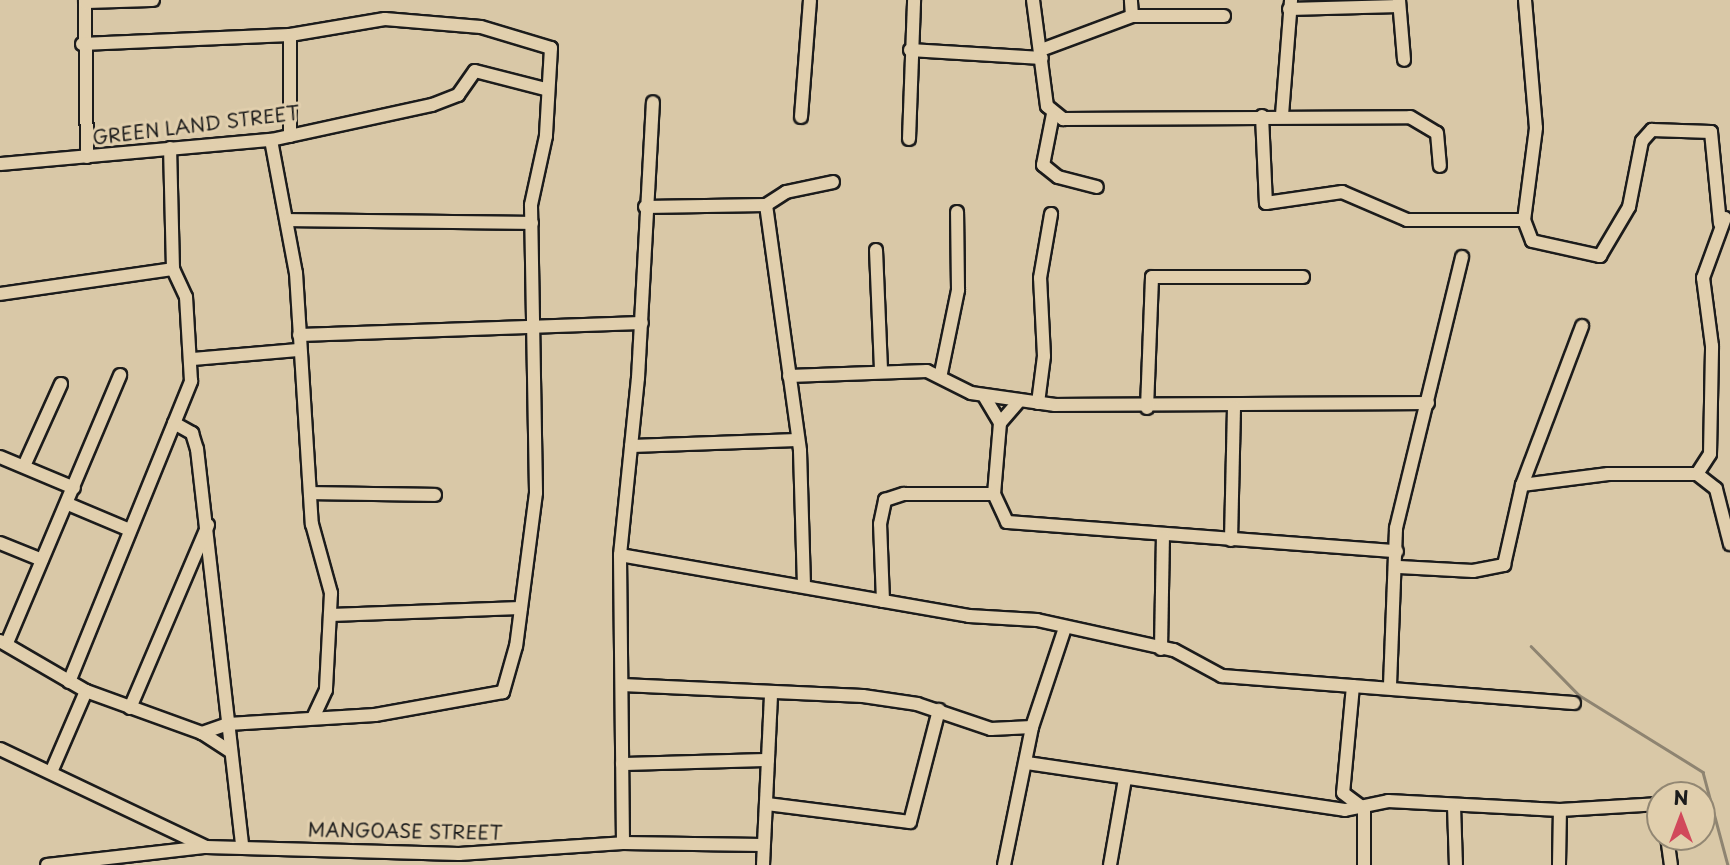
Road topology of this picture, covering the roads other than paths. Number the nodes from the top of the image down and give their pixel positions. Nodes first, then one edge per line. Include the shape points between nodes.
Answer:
1 (153, 0) edge
2 (810, 0) edge
3 (914, 0) edge
4 (1033, 0) edge
5 (1131, 0) edge
6 (1525, 0) edge
7 (85, 1) edge
8 (1399, 3) edge
9 (1290, 4) edge
10 (1132, 16) junction
11 (1224, 16) dead end
12 (290, 35) junction
13 (82, 44) junction
14 (910, 51) junction
15 (1041, 54) junction
16 (1404, 60) dead end
17 (545, 89) junction
18 (653, 102) dead end
19 (1052, 114) junction
20 (1282, 116) junction
21 (801, 117) dead end
22 (1262, 117) junction
23 (290, 136) junction
24 (909, 139) dead end
25 (271, 140) junction
26 (170, 148) junction
27 (87, 157) junction
28 (0, 164) edge
29 (1440, 166) dead end
30 (833, 182) dead end
31 (1097, 187) dead end
32 (766, 205) junction
33 (645, 208) junction
34 (957, 212) dead end
35 (1051, 214) dead end
36 (288, 220) junction
37 (1524, 220) junction
38 (532, 223) junction
39 (876, 250) dead end
40 (1462, 257) dead end
41 (173, 269) junction
42 (1303, 277) dead end
43 (0, 294) edge
44 (642, 323) junction
45 (1582, 326) dead end
46 (537, 330) junction
47 (299, 335) junction
48 (298, 349) junction
49 (193, 359) junction
50 (881, 371) junction
51 (941, 373) junction
52 (120, 375) dead end
53 (789, 376) junction
54 (61, 384) dead end
55 (984, 396) junction
56 (1020, 400) junction
57 (1038, 403) junction
58 (1427, 403) junction
59 (1234, 407) junction
60 (1147, 408) junction
61 (174, 423) junction
62 (1000, 423) junction
63 (799, 440) junction
64 (631, 446) junction
65 (0, 457) edge
66 (24, 466) junction
67 (1697, 474) junction
68 (1522, 485) junction
69 (74, 488) junction
70 (312, 493) junction
71 (994, 494) junction
72 (435, 495) dead end
73 (68, 505) junction
74 (208, 524) junction
75 (130, 530) junction
76 (1163, 536) junction
77 (1231, 540) junction
78 (0, 543) edge
79 (1730, 544) edge
80 (1397, 551) junction
81 (620, 555) junction
82 (42, 560) junction
83 (1399, 567) junction
84 (804, 584) junction
85 (883, 601) junction
86 (521, 608) junction
87 (330, 615) junction
88 (1065, 628) junction
89 (4, 642) edge
90 (1161, 649) junction
91 (69, 682) junction
92 (622, 685) junction
93 (1391, 685) junction
94 (1353, 686) junction
95 (86, 691) junction
96 (771, 693) junction
97 (1574, 703) dead end
98 (130, 708) junction
99 (939, 710) junction
100 (313, 718) junction
101 (228, 724) junction
102 (1032, 727) junction
103 (202, 733) junction
104 (0, 749) edge
105 (230, 751) junction
106 (768, 760) junction
107 (1027, 763) junction
108 (622, 764) junction
109 (52, 770) junction
110 (1125, 779) junction
111 (767, 804) junction
112 (1646, 805) edge
113 (1454, 806) junction
114 (1364, 809) junction
115 (1560, 810) junction
116 (623, 843) junction
117 (763, 845) junction
118 (242, 847) junction
119 (206, 848) junction
120 (419, 859) edge
121 (135, 860) edge
122 (47, 865) edge
123 (763, 865) edge
124 (1004, 865) edge
125 (1110, 865) edge
126 (1364, 865) edge
127 (1456, 865) edge
128 (1559, 865) edge

1 - 7 street
2 - 21 street
3 - 14 street
4 - 15 street
5 - 10 street
6 - 37 street via 1536,128
7 - 13 street
8 - 9 street
8 - 16 street
9 - 20 street
10 - 11 street
10 - 15 street
12 - 13 street
12 - 17 street via 385,19 481,27 549,44
12 - 23 street
13 - 27 street
14 - 15 street
14 - 24 street
15 - 19 street
17 - 23 street, GREEN LAND STREET via 475,71 458,94 443,101
17 - 38 street via 549,104
18 - 33 street
19 - 22 street via 1063,119
19 - 31 street via 1044,165 1058,177
20 - 22 street
20 - 29 street via 1410,117 1437,133
22 - 37 street via 1266,203 1348,192 1407,220
23 - 25 street, GREEN LAND STREET
25 - 26 street, GREEN LAND STREET
25 - 36 street
26 - 27 street, GREEN LAND STREET
26 - 41 street
27 - 28 street, GREEN LAND STREET
30 - 32 street via 786,192
32 - 33 street
32 - 53 street
33 - 44 street
34 - 51 street via 958,290
35 - 57 street via 1040,278
36 - 38 street
36 - 47 street
37 - 67 street via 1541,247 1600,256 1629,207 1645,135 1707,130 1715,141 1724,220 1703,278 1712,346 1710,454
38 - 46 street
39 - 50 street
40 - 58 street
41 - 43 street
41 - 49 street via 186,297
42 - 60 street via 1152,278
44 - 46 street
44 - 64 street
45 - 68 street
46 - 47 street
46 - 86 street via 536,493
47 - 48 street
48 - 49 street
48 - 70 street
49 - 61 street
50 - 51 street
50 - 53 street
51 - 55 street
52 - 69 street
53 - 63 street
54 - 66 street
55 - 56 street
55 - 62 street
56 - 57 street
56 - 62 street
57 - 60 street
58 - 59 street
58 - 80 street via 1396,528
59 - 60 street
59 - 77 street
61 - 74 street via 192,433
61 - 75 street
62 - 71 street
63 - 64 street
63 - 84 street
64 - 81 street
65 - 66 street
66 - 69 street
67 - 68 street via 1608,474
67 - 79 street via 1716,489
68 - 83 street via 1504,565 1473,572
69 - 73 street
70 - 72 street
70 - 87 street
71 - 76 street via 1007,522
71 - 85 street via 904,494 885,500 880,524
73 - 75 street
73 - 82 street
74 - 98 street
74 - 101 street
75 - 91 street
76 - 77 street
76 - 90 street
77 - 80 street
78 - 82 street
80 - 83 street
81 - 84 street
81 - 92 street
82 - 89 street
83 - 93 street
84 - 85 street
85 - 88 street
86 - 87 street
86 - 100 street via 509,680 494,697
87 - 100 street via 323,651 326,690
88 - 90 street
88 - 102 street
89 - 91 street
90 - 94 street via 1222,676
91 - 95 street
92 - 96 street via 731,686
92 - 108 street
93 - 94 street
93 - 97 street via 1481,700
94 - 114 street via 1343,793
95 - 98 street
95 - 109 street
96 - 99 street via 863,696
96 - 106 street
98 - 103 street
99 - 102 street via 991,729
99 - 111 street via 910,822
100 - 101 street
101 - 103 street
101 - 105 street
102 - 107 street
103 - 105 street
104 - 109 street
105 - 118 street
106 - 108 street
106 - 111 street
107 - 110 street
107 - 124 street
108 - 116 street
109 - 119 street
110 - 114 street
110 - 125 street
111 - 117 street
112 - 115 street
113 - 114 street via 1377,802
113 - 115 street
113 - 127 street
114 - 126 street
115 - 128 street
116 - 117 street, MANGOASE STREET
116 - 120 street, MANGOASE STREET
117 - 123 street
118 - 119 street, MANGOASE STREET
118 - 120 street, MANGOASE STREET
119 - 121 street, MANGOASE STREET
121 - 122 street, MANGOASE STREET

